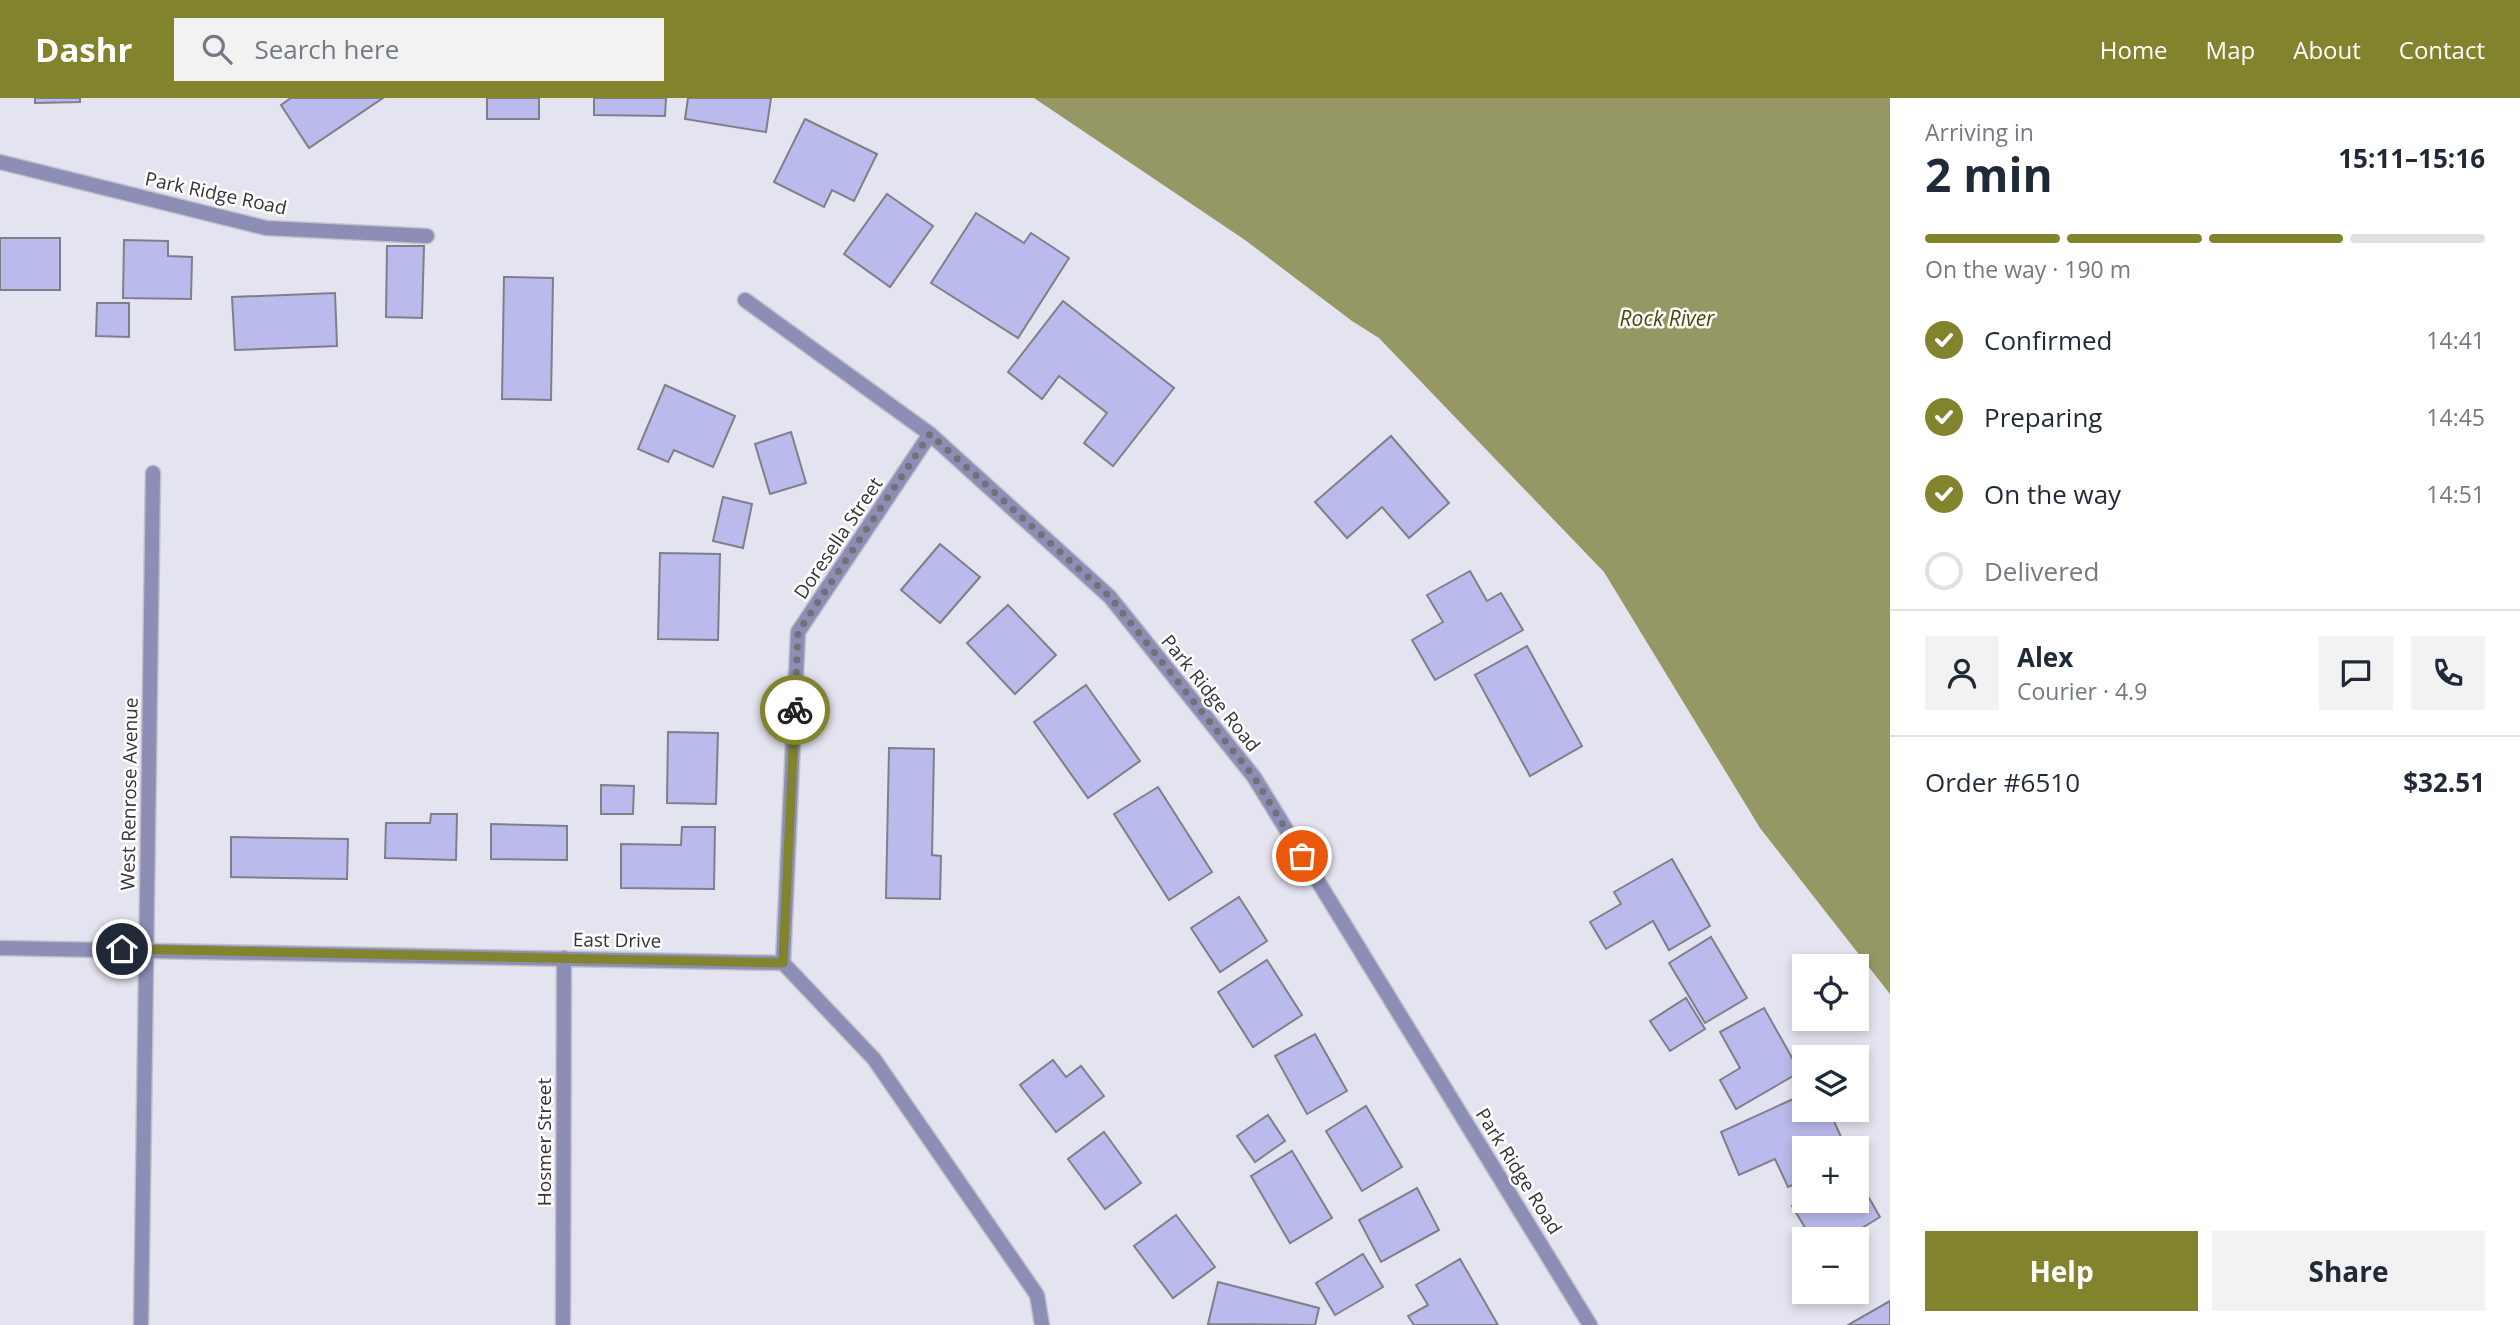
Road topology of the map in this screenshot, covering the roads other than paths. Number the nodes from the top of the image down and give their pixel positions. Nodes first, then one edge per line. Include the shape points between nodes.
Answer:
1 (0, 162) edge
2 (427, 236) dead end
3 (745, 300) dead end
4 (930, 434) junction
5 (153, 473) dead end
6 (0, 947) edge
7 (146, 949) junction
8 (564, 958) junction
9 (783, 963) junction
10 (141, 1325) edge
11 (562, 1325) edge
12 (1042, 1325) edge
13 (1590, 1325) edge

1 - 2 street, Park Ridge Road via 266,228
3 - 4 street, Park Ridge Road
4 - 9 street, Doresella Street via 798,632
4 - 13 street, Park Ridge Road via 1110,597 1254,777
5 - 7 street, West Renrose Avenue
6 - 7 street, East Drive
7 - 8 street, East Drive
7 - 10 street, West Renrose Avenue
8 - 9 street, East Drive
8 - 11 street, Hosmer Street
9 - 12 street via 874,1059 1037,1295

